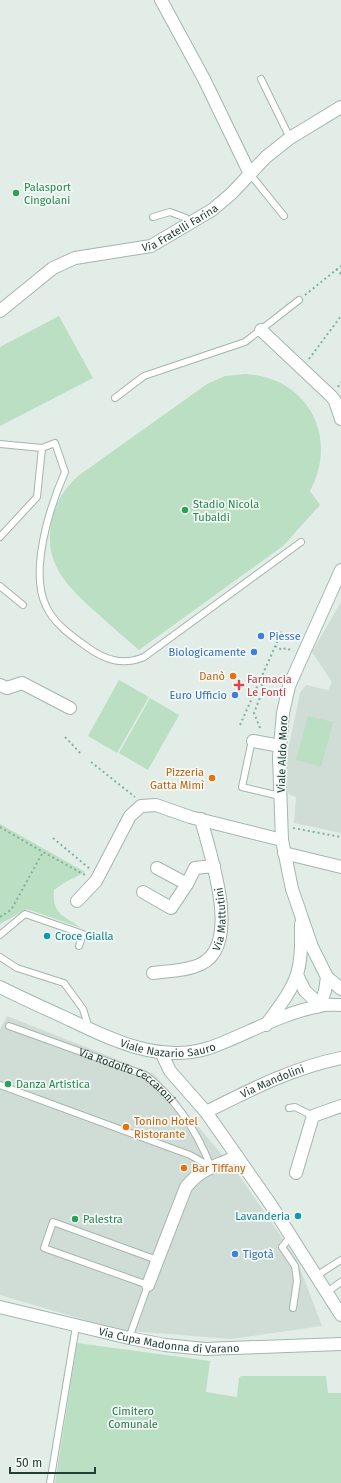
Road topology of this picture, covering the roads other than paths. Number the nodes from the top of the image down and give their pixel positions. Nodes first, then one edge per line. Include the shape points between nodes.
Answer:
1 (161, 0) edge
2 (261, 79) dead end
3 (341, 107) edge
4 (290, 138) junction
5 (250, 174) junction
6 (284, 216) dead end
7 (153, 217) dead end
8 (188, 224) junction
9 (299, 300) road end
10 (0, 311) edge
11 (261, 330) junction
12 (115, 398) dead end
13 (341, 418) edge
14 (0, 444) edge
15 (42, 448) junction
16 (0, 537) edge
17 (301, 542) dead end
18 (341, 570) edge
19 (0, 586) edge
20 (23, 605) dead end
21 (0, 685) edge
22 (70, 708) dead end
23 (253, 741) joint
24 (280, 746) junction
25 (280, 796) junction
26 (200, 819) junction
27 (282, 840) junction
28 (284, 853) junction
29 (214, 866) junction
30 (341, 867) edge
31 (157, 868) dead end
32 (186, 884) junction
33 (143, 892) dead end
34 (77, 901) dead end
35 (301, 917) junction
36 (0, 935) edge
37 (79, 946) dead end
38 (0, 957) edge
39 (152, 974) dead end
40 (297, 974) junction
41 (327, 977) junction
42 (0, 987) edge
43 (341, 989) edge
44 (320, 1005) junction
45 (341, 1005) edge
46 (266, 1025) junction
47 (9, 1026) dead end
48 (89, 1029) junction
49 (161, 1052) junction
50 (341, 1058) edge
51 (0, 1085) edge
52 (341, 1106) edge
53 (288, 1108) dead end
54 (206, 1112) junction
55 (313, 1116) junction
56 (237, 1156) junction
57 (211, 1167) junction
58 (296, 1173) dead end
59 (291, 1236) junction
60 (157, 1260) junction
61 (341, 1260) edge
62 (316, 1276) junction
63 (341, 1282) edge
64 (148, 1285) junction
65 (327, 1292) junction
66 (0, 1307) edge
67 (293, 1308) dead end
68 (341, 1315) edge
69 (76, 1326) junction
70 (129, 1338) junction
71 (341, 1344) edge
72 (50, 1483) edge

1 - 5 street via 204,79
2 - 4 lane
3 - 4 street, Via Fratelli Farina
4 - 5 street, Via Fratelli Farina
5 - 6 lane
5 - 8 street, Via Fratelli Farina via 212,210
7 - 8 lane via 170,212 186,218
8 - 10 street, Via Fratelli Farina via 151,246 75,258 53,268
9 - 11 lane
11 - 12 lane via 230,349 144,376
11 - 13 street via 335,401
14 - 15 lane
15 - 16 lane via 37,497
15 - 17 lane via 55,443 65,472 48,514 41,556 41,586 46,605 68,633 105,658 132,662 144,657
18 - 24 street, Viale Aldo Moro via 289,687 283,713
19 - 20 lane
21 - 22 street via 6,688 22,684
23 - 24 street
23 - 25 lane via 242,787
24 - 25 street, Viale Aldo Moro
25 - 27 street, Viale Aldo Moro
26 - 27 street
26 - 29 street, Via Mattutini
26 - 34 street via 156,805 146,805 138,809 130,816 97,879
27 - 28 street, Viale Aldo Moro
28 - 30 street
28 - 35 street, Viale Aldo Moro
29 - 32 street via 195,868
29 - 39 street, Via Mattutini via 222,923 221,934 213,952 202,964
31 - 32 street
32 - 33 street via 171,908
35 - 40 street, Viale Aldo Moro
35 - 41 street, Viale Aldo Moro
36 - 37 lane via 24,914 83,934
38 - 48 lane via 17,968 64,983 83,1009
40 - 44 street via 305,991
40 - 46 street, Viale Aldo Moro via 285,998
41 - 43 street, Viale Aldo Moro
41 - 44 street
42 - 48 street, Viale Nazario Sauro
44 - 45 street, Viale Nazario Sauro
44 - 46 street, Viale Nazario Sauro
46 - 49 street, Viale Nazario Sauro via 207,1048 180,1053
47 - 57 lane, Via Rodolfo Ceccaroni via 145,1075 158,1085 179,1110 199,1138
48 - 49 street, Viale Nazario Sauro via 134,1047
49 - 54 street, Via Rodolfo Ceccaroni via 170,1071
50 - 54 street, Via Mandolini via 314,1064 268,1081
51 - 57 lane via 190,1154
52 - 55 street
53 - 55 lane via 295,1107
54 - 56 street, Via Rodolfo Ceccaroni
55 - 58 street
56 - 57 street
56 - 59 street, Via Rodolfo Ceccaroni
57 - 60 street via 196,1175 186,1187
59 - 62 street, Via Rodolfo Ceccaroni
59 - 67 lane via 282,1247 295,1266 297,1281
60 - 64 street
60 - 64 lane via 53,1222 44,1248
61 - 62 lane
62 - 65 street, Via Rodolfo Ceccaroni
63 - 65 lane
64 - 70 lane
65 - 68 street, Via Rodolfo Ceccaroni
66 - 69 street, Via Cupa Madonna di Varano
69 - 70 street, Via Cupa Madonna di Varano
69 - 72 lane
70 - 71 street, Via Cupa Madonna di Varano via 205,1349

